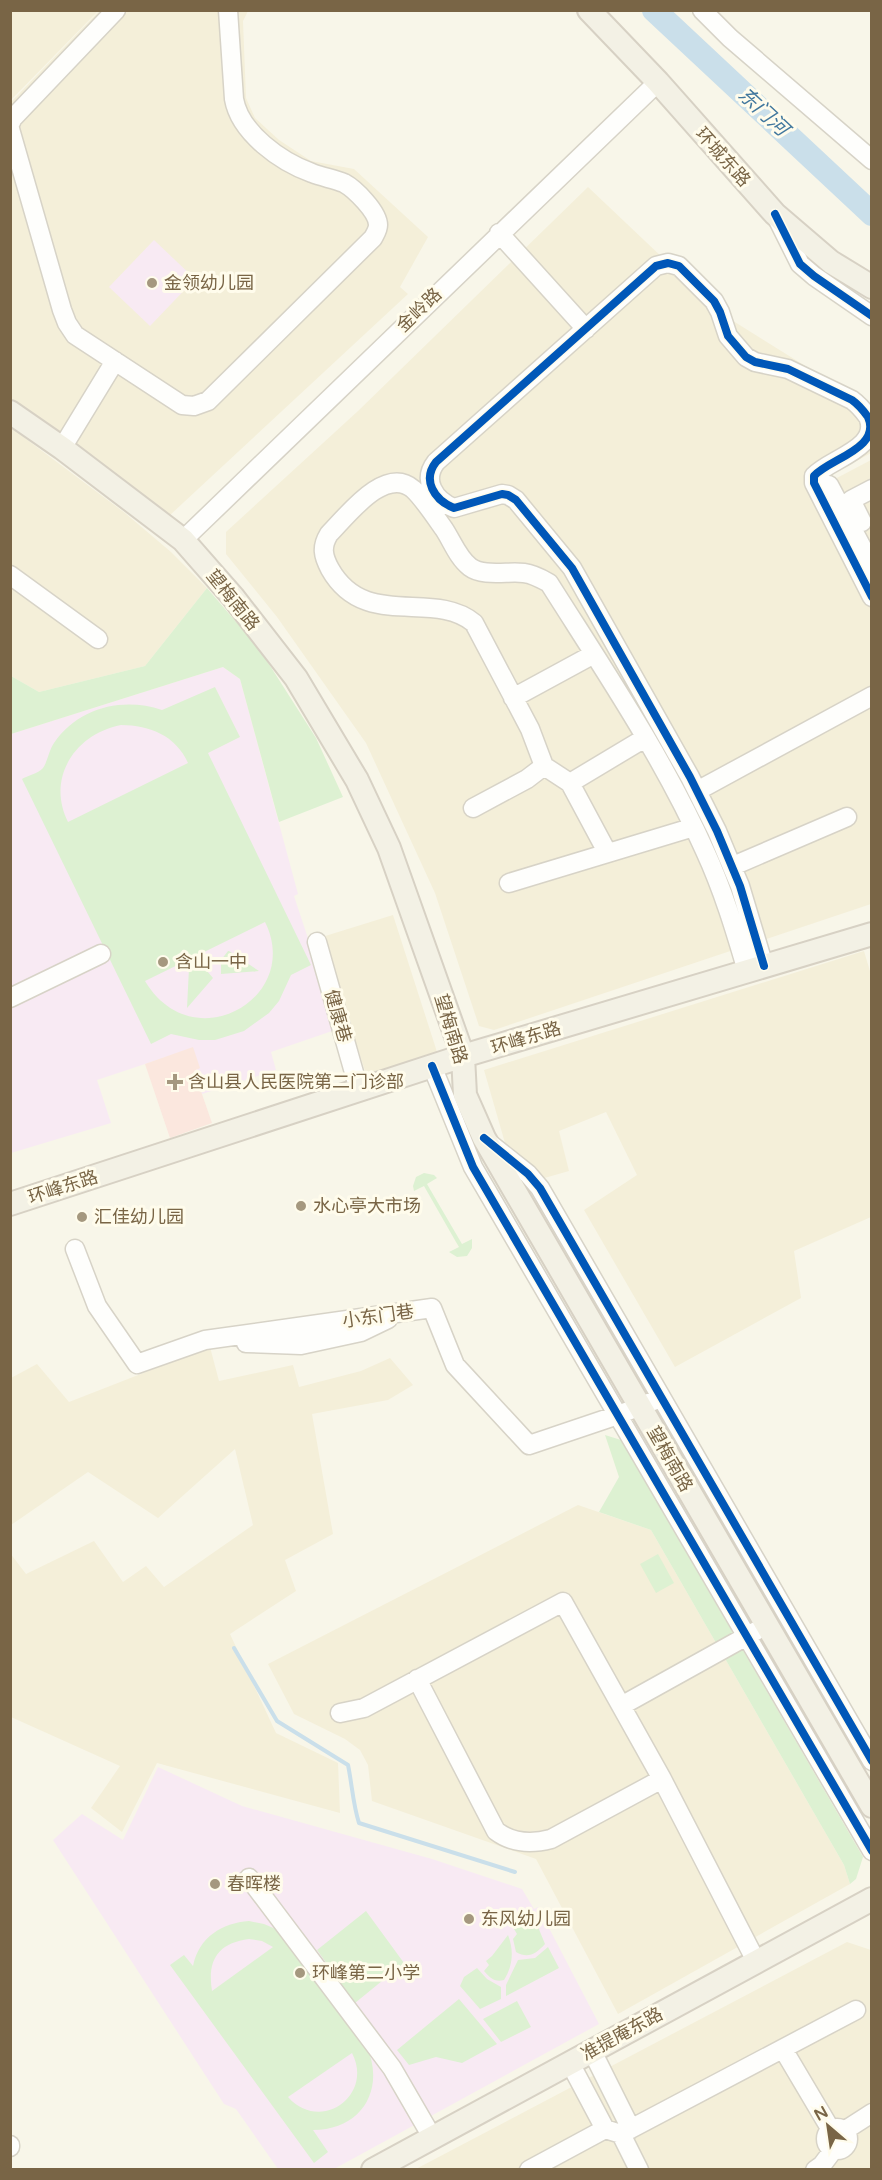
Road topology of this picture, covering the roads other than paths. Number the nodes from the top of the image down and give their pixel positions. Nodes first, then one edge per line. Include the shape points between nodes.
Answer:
1 (116, 10) edge
2 (228, 10) edge
3 (590, 10) edge
4 (702, 10) edge
5 (658, 82) junction
6 (11, 130) edge
7 (872, 160) edge
8 (15, 161) edge
9 (775, 214) junction
10 (500, 233) junction
11 (872, 287) edge
12 (872, 315) edge
13 (586, 328) junction
14 (115, 361) junction
15 (10, 412) edge
16 (62, 448) junction
17 (829, 484) dead end
18 (872, 489) edge
19 (872, 539) edge
20 (183, 540) junction
21 (872, 566) edge
22 (10, 575) edge
23 (872, 597) edge
24 (98, 639) dead end
25 (594, 654) junction
26 (872, 696) edge
27 (513, 698) junction
28 (645, 738) junction
29 (544, 766) junction
30 (570, 783) junction
31 (697, 791) junction
32 (473, 808) dead end
33 (847, 817) dead end
34 (694, 826) junction
35 (607, 852) junction
36 (733, 867) junction
37 (509, 883) dead end
38 (872, 933) edge
39 (317, 942) dead end
40 (101, 954) dead end
41 (755, 968) junction
42 (10, 998) edge
43 (463, 1056) junction
44 (432, 1066) junction
45 (359, 1090) junction
46 (484, 1138) junction
47 (10, 1204) edge
48 (75, 1249) dead end
49 (661, 1398) junction
50 (640, 1407) junction
51 (618, 1415) junction
52 (767, 1625) junction
53 (747, 1636) junction
54 (417, 1679) junction
55 (621, 1706) junction
56 (340, 1713) dead end
57 (862, 1767) edge
58 (662, 1779) junction
59 (872, 1806) edge
60 (872, 1851) edge
61 (249, 1878) dead end
62 (872, 1899) edge
63 (756, 1961) junction
64 (856, 2010) dead end
65 (783, 2049) junction
66 (592, 2051) junction
67 (570, 2062) junction
68 (872, 2114) edge
69 (619, 2131) junction
70 (838, 2131) junction
71 (432, 2137) junction
72 (373, 2169) edge
73 (529, 2169) edge
74 (639, 2169) edge
75 (815, 2169) edge

1 - 6 street via 13,118
2 - 14 street via 234,99 243,121 285,160 345,184 369,205 378,227 373,238 208,401 182,405
3 - 5 main road, 环城东路
4 - 7 street
5 - 9 main road, 环城东路
5 - 10 street, 金岭路
6 - 8 street
8 - 14 street via 67,323 75,335
9 - 11 main road, 环城东路 via 831,262
9 - 12 street via 800,264
10 - 13 street
10 - 20 street, 金岭路
13 - 23 street via 656,266 679,266 714,301 728,336 746,357 788,369 861,407 871,423 871,435 857,450 819,470 814,483
13 - 31 street via 436,462 430,470 429,483 454,508 502,494 516,500 572,568
14 - 16 street
15 - 16 main road, 望梅南路
16 - 20 main road, 望梅南路
17 - 21 street
18 - 19 street via 851,500
20 - 43 main road, 望梅南路 via 296,678 357,780 389,849
22 - 24 street
25 - 27 street
25 - 27 street via 549,584 525,573 472,569 413,489 392,482 376,489 328,534 323,550 332,572 353,594 372,604 465,615 474,623
25 - 28 street
26 - 31 street
27 - 29 street
28 - 30 street
28 - 34 street
29 - 30 street
29 - 32 street
30 - 35 street
31 - 36 street
33 - 36 street
34 - 35 street
34 - 41 street
35 - 37 street
36 - 41 street
38 - 41 main road, 环峰东路
39 - 45 street, 健康巷
40 - 42 street
41 - 43 main road, 环峰东路
43 - 44 main road, 环峰东路
43 - 46 main road, 望梅南路 via 465,1095
44 - 45 main road, 环峰东路
44 - 51 street via 470,1161
45 - 47 main road, 环峰东路
46 - 49 street via 540,1188
46 - 50 main road, 望梅南路
48 - 51 street, 小东门巷 via 97,1306 137,1364 205,1340 432,1308 455,1365 529,1445
49 - 50 street
49 - 57 street
50 - 51 street
50 - 52 main road, 望梅南路
51 - 53 street
52 - 53 street
52 - 59 main road, 望梅南路
53 - 55 street
53 - 60 street
54 - 55 street via 563,1602
54 - 56 street via 364,1708
54 - 58 street via 496,1831 504,1837 538,1843 551,1839
55 - 58 street
57 - 59 main road, 望梅南路
58 - 63 street
61 - 71 street via 392,2068
62 - 63 main road, 准提庵东路
63 - 66 main road, 准提庵东路
64 - 65 street
65 - 69 street
65 - 70 street
66 - 67 main road, 准提庵东路
66 - 69 street
67 - 69 street
67 - 71 main road, 准提庵东路
68 - 70 street
69 - 73 street
69 - 74 street
70 - 75 street via 848,2137 847,2144 834,2149
71 - 72 main road, 准提庵东路

